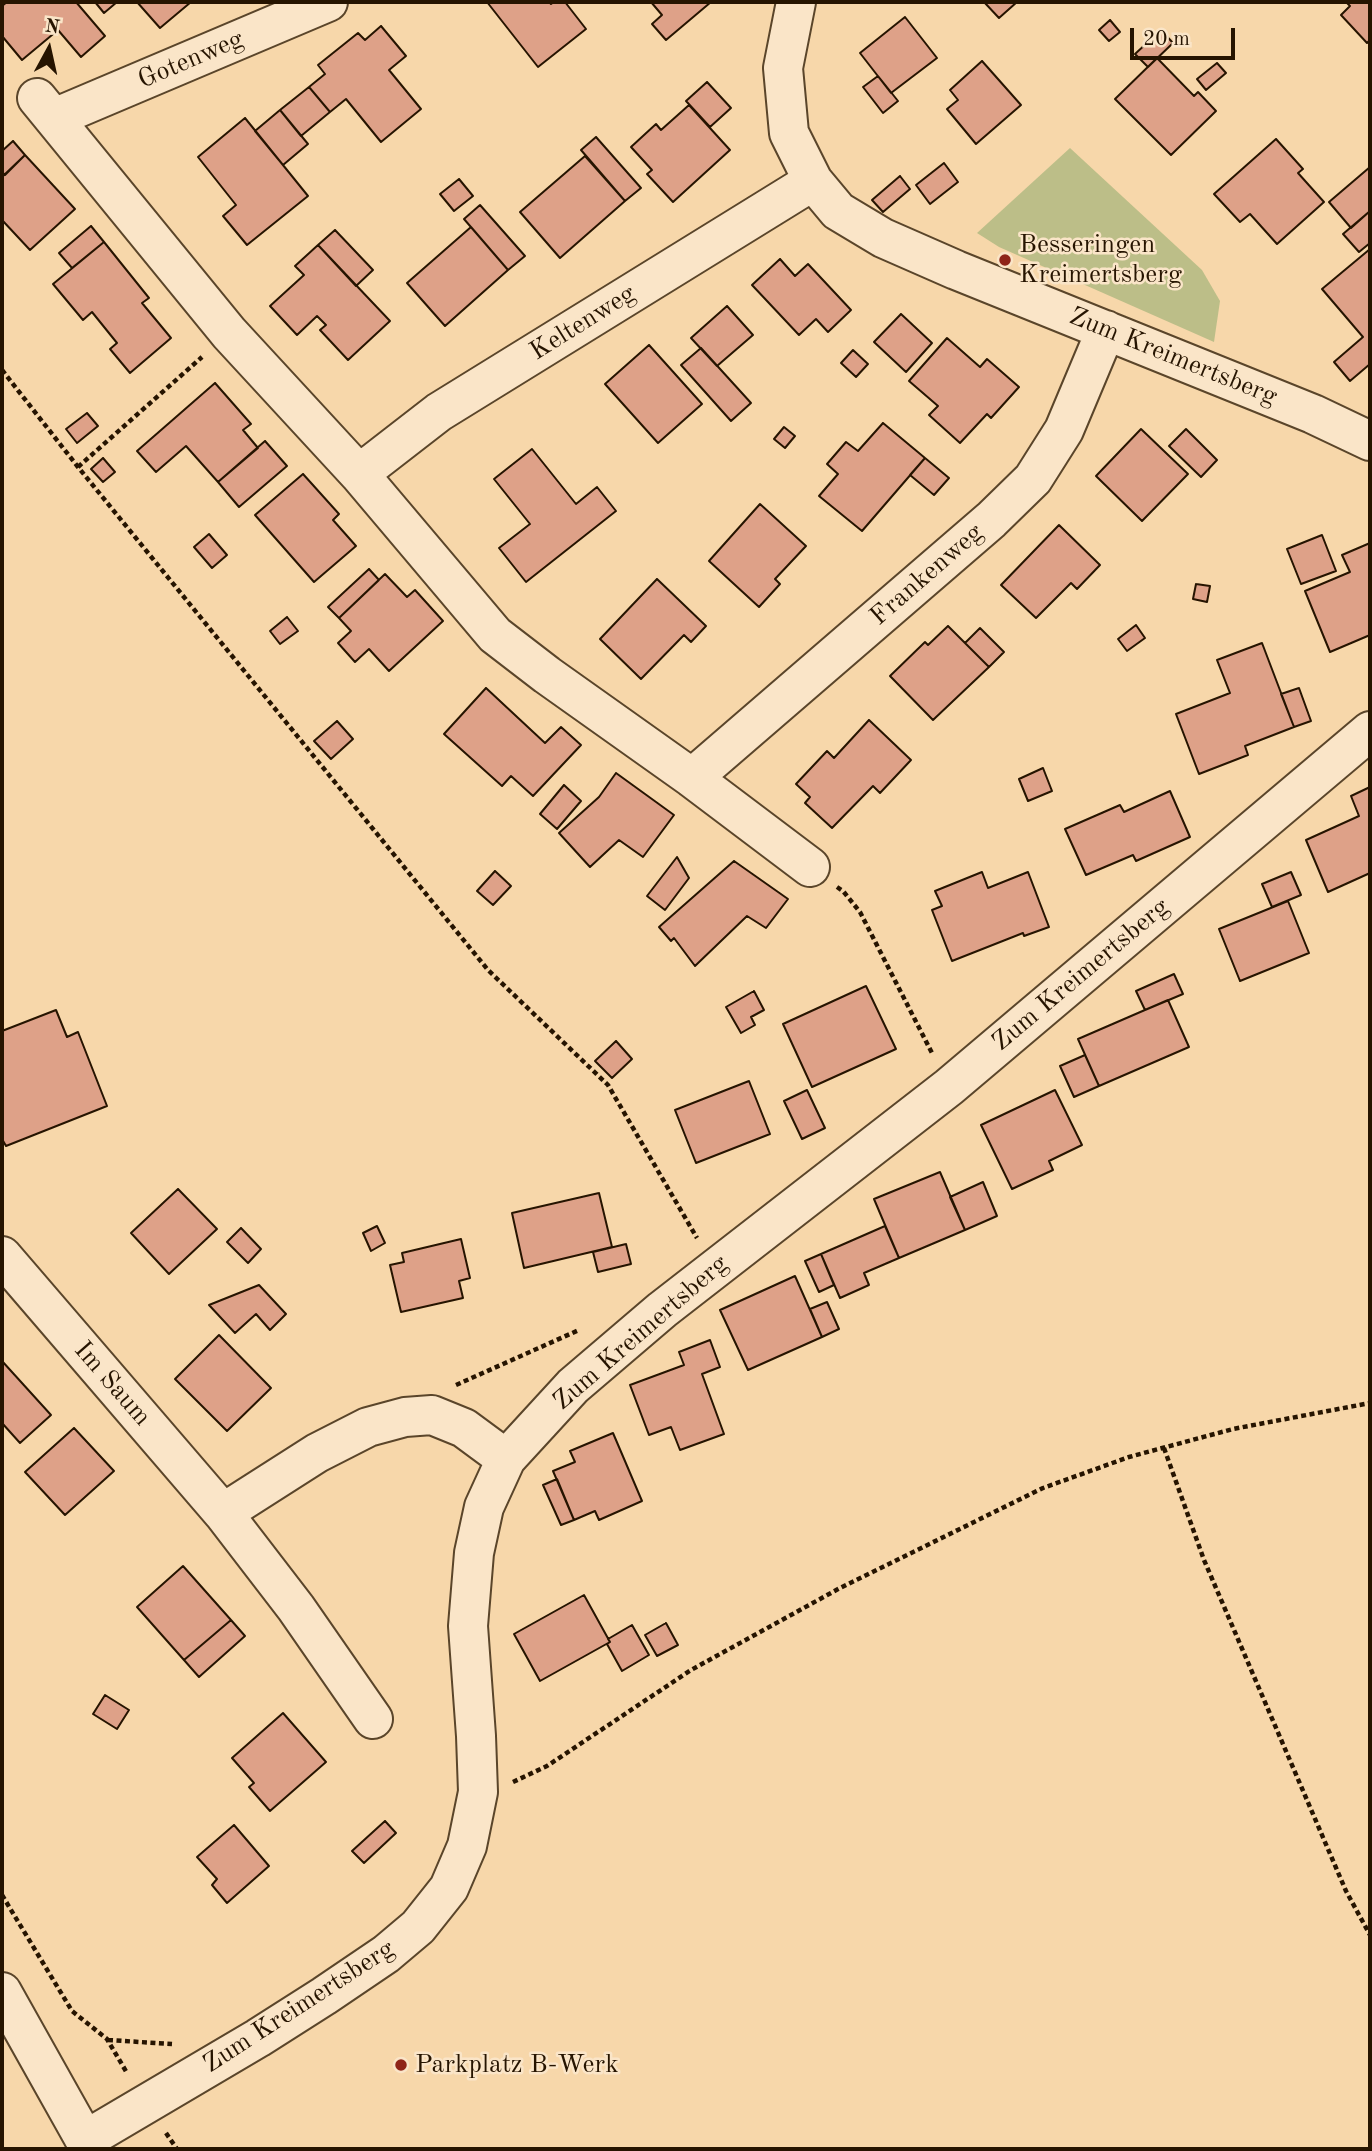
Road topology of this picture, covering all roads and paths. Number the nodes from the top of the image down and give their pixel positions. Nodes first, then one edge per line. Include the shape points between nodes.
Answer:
1 (328, 2) edge
2 (796, 2) edge
3 (813, 181) junction
4 (1106, 330) junction
5 (229, 333) junction
6 (2, 370) edge
7 (1370, 441) edge
8 (78, 467) junction
9 (359, 474) junction
10 (1370, 731) edge
11 (692, 778) junction
12 (810, 867) joint
13 (949, 1087) junction
14 (2, 1256) edge
15 (714, 1268) junction
16 (582, 1329) dead end
17 (1370, 1404) edge
18 (432, 1415) junction
19 (1164, 1448) junction
20 (506, 1459) junction
21 (223, 1513) junction
22 (373, 1719) dead end
23 (478, 1792) junction
24 (2, 1895) edge
25 (1370, 1935) edge
26 (2, 1992) edge
27 (146, 2104) junction
28 (88, 2145) edge
29 (177, 2149) edge

1 - 5 street, Gotenweg via 45,108
2 - 3 street, Zum Kreimertsberg via 783,68 789,133
3 - 4 street, Zum Kreimertsberg via 838,211 883,238
3 - 9 street, Keltenweg via 439,412
4 - 7 street, Zum Kreimertsberg
4 - 11 street, Frankenweg via 1064,430 1033,479
5 - 8 path
5 - 9 street
6 - 8 path
8 - 15 path via 488,970 608,1085
9 - 11 street via 495,635
10 - 13 street, Zum Kreimertsberg
11 - 12 street
12 - 13 path via 843,891 860,912
13 - 15 street, Zum Kreimertsberg
14 - 21 street, Im Saum
15 - 20 street, Zum Kreimertsberg via 573,1386
16 - 18 path via 446,1390
17 - 19 path via 1233,1429
18 - 20 street via 464,1427
18 - 21 street via 368,1427
19 - 23 path via 1042,1488 840,1588 691,1670 547,1766
19 - 25 path via 1209,1573 1346,1891
20 - 23 street, Zum Kreimertsberg via 484,1507 474,1553 468,1626
21 - 22 street, Im Saum
23 - 27 street, Zum Kreimertsberg via 467,1846 449,1888 418,1927 324,1996
24 - 27 path via 72,2011 107,2039
26 - 28 street
27 - 28 street, Zum Kreimertsberg
27 - 29 path

